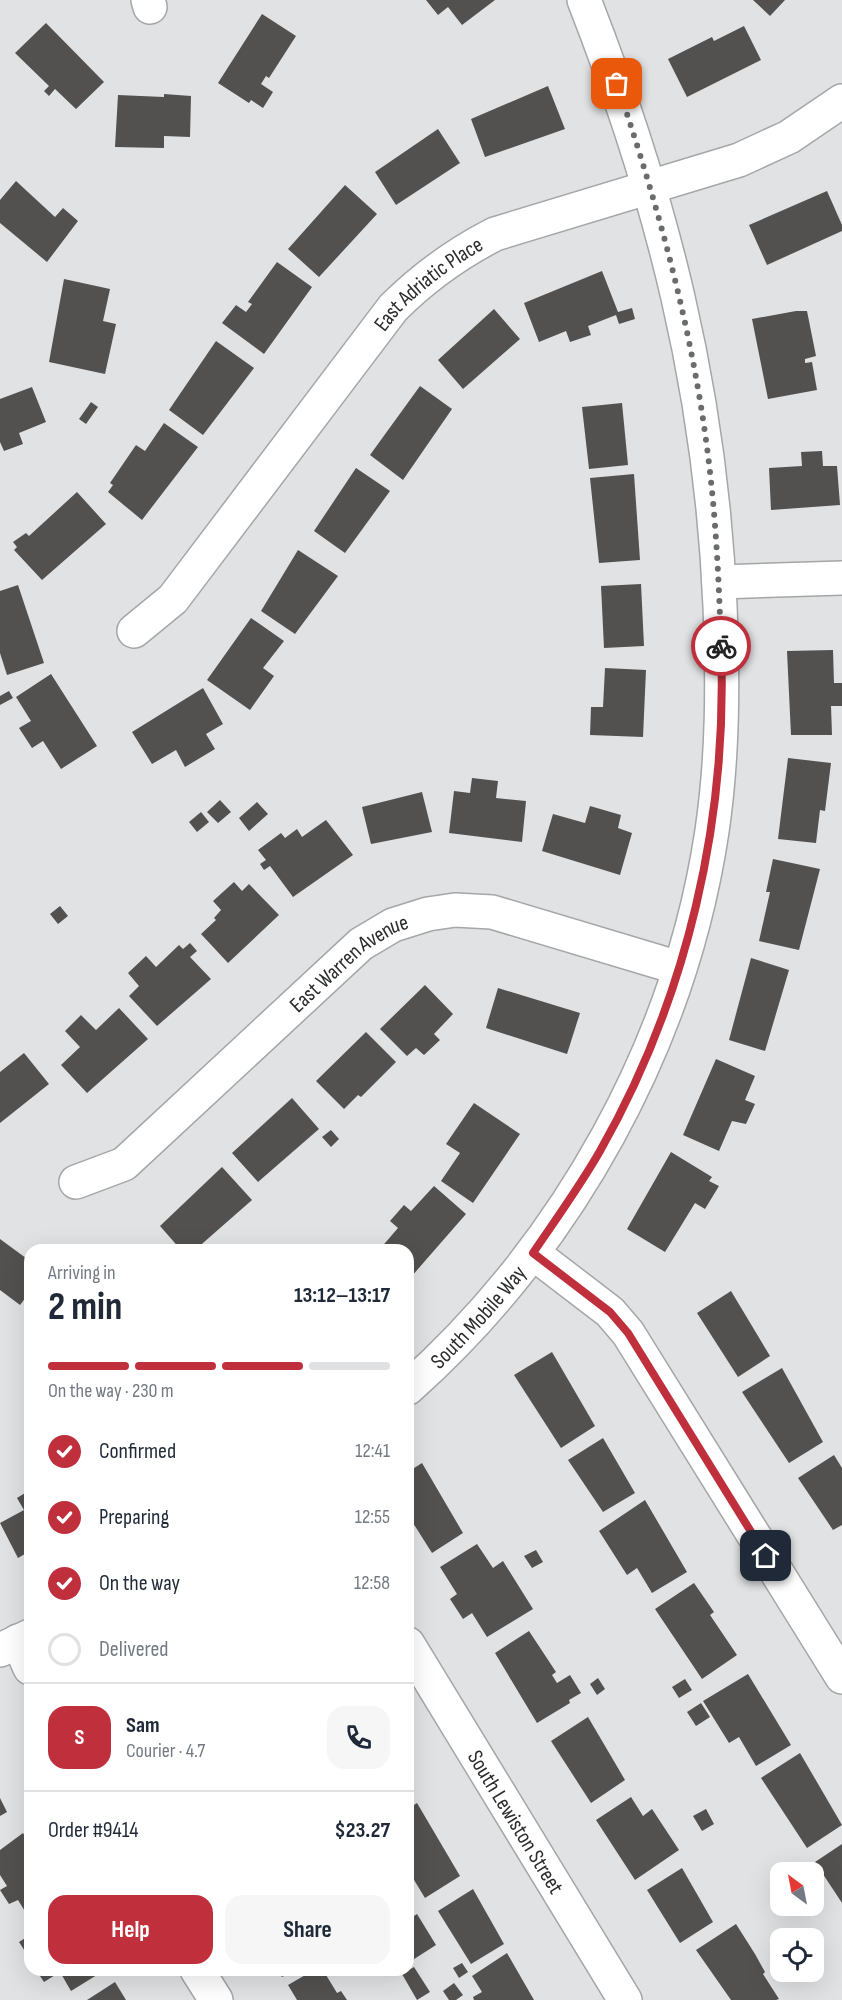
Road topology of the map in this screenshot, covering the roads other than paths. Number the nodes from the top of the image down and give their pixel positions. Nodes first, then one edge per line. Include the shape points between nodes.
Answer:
1 (584, 0) edge
2 (842, 101) edge
3 (651, 186) junction
4 (842, 578) edge
5 (719, 582) junction
6 (134, 631) dead end
7 (679, 968) junction
8 (76, 1182) dead end
9 (533, 1253) junction
10 (414, 1382) edge
11 (414, 1654) edge
12 (842, 1677) edge
13 (201, 1976) edge
14 (216, 2000) edge
15 (625, 2000) edge

1 - 3 street, South Mobile Way
2 - 3 street, East Adriatic Place via 789,137 739,160
3 - 5 street, South Mobile Way via 694,364 708,455
3 - 6 street, East Adriatic Place via 495,234 457,253 423,278 393,308 173,599
4 - 5 street
5 - 7 street, South Mobile Way via 723,684 718,783 703,881
7 - 8 street, East Warren Avenue via 492,912 455,910 393,925 361,944 124,1164
7 - 9 street, South Mobile Way via 645,1061 601,1149
9 - 10 street, South Mobile Way via 469,1329
9 - 12 street via 610,1312 628,1333
11 - 15 street, South Lewiston Street
13 - 14 street

